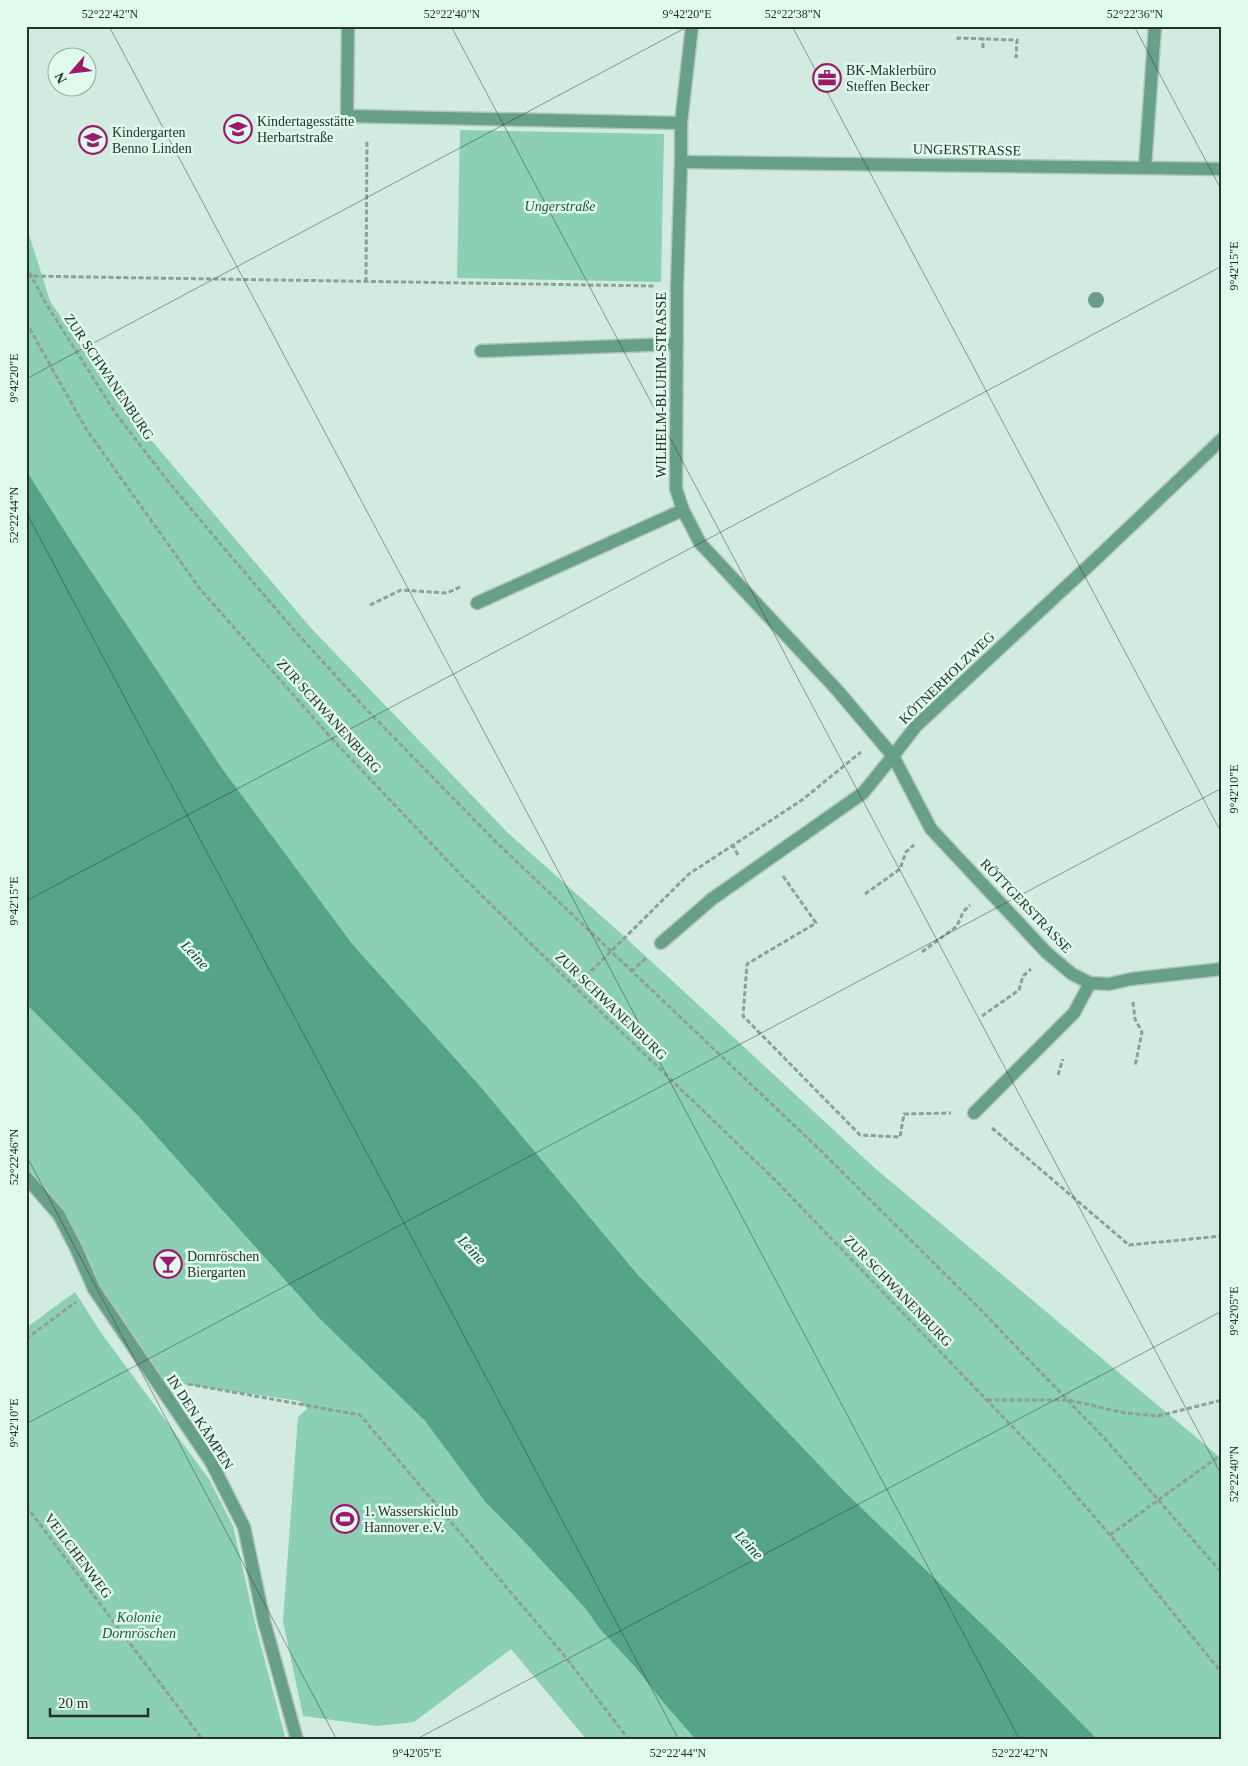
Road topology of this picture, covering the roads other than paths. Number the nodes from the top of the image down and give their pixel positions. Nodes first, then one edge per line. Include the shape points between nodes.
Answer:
1 (348, 26) edge
2 (692, 26) edge
3 (1155, 26) edge
4 (681, 124) junction
5 (681, 162) junction
6 (1145, 167) junction
7 (1222, 169) edge
8 (676, 344) junction
9 (481, 351) dead end
10 (1222, 439) edge
11 (682, 510) junction
12 (477, 603) dead end
13 (893, 756) junction
14 (660, 944) dead end
15 (1222, 969) edge
16 (1090, 983) junction
17 (974, 1113) road end
18 (26, 1177) edge
19 (297, 1740) edge

1 - 4 street via 347,116
2 - 4 street, WILHELM-BLUHM-STRASSE
3 - 6 street
4 - 5 street, WILHELM-BLUHM-STRASSE
5 - 6 street, UNGERSTRASSE
5 - 8 street, WILHELM-BLUHM-STRASSE
6 - 7 street, UNGERSTRASSE
8 - 9 street
8 - 11 street, WILHELM-BLUHM-STRASSE via 676,488
10 - 13 street, KÖTNERHOLZWEG via 916,726
11 - 12 street
11 - 13 street, WILHELM-BLUHM-STRASSE via 700,543 838,691
13 - 14 street, KÖTNERHOLZWEG via 863,793 712,899
13 - 16 street, RÖTTGERSTRASSE via 931,829 1047,953 1072,974
15 - 16 street via 1108,984
16 - 17 street via 1074,1013
18 - 19 street, IN DEN KÄMPEN via 59,1215 94,1289 211,1462 244,1527 264,1622

